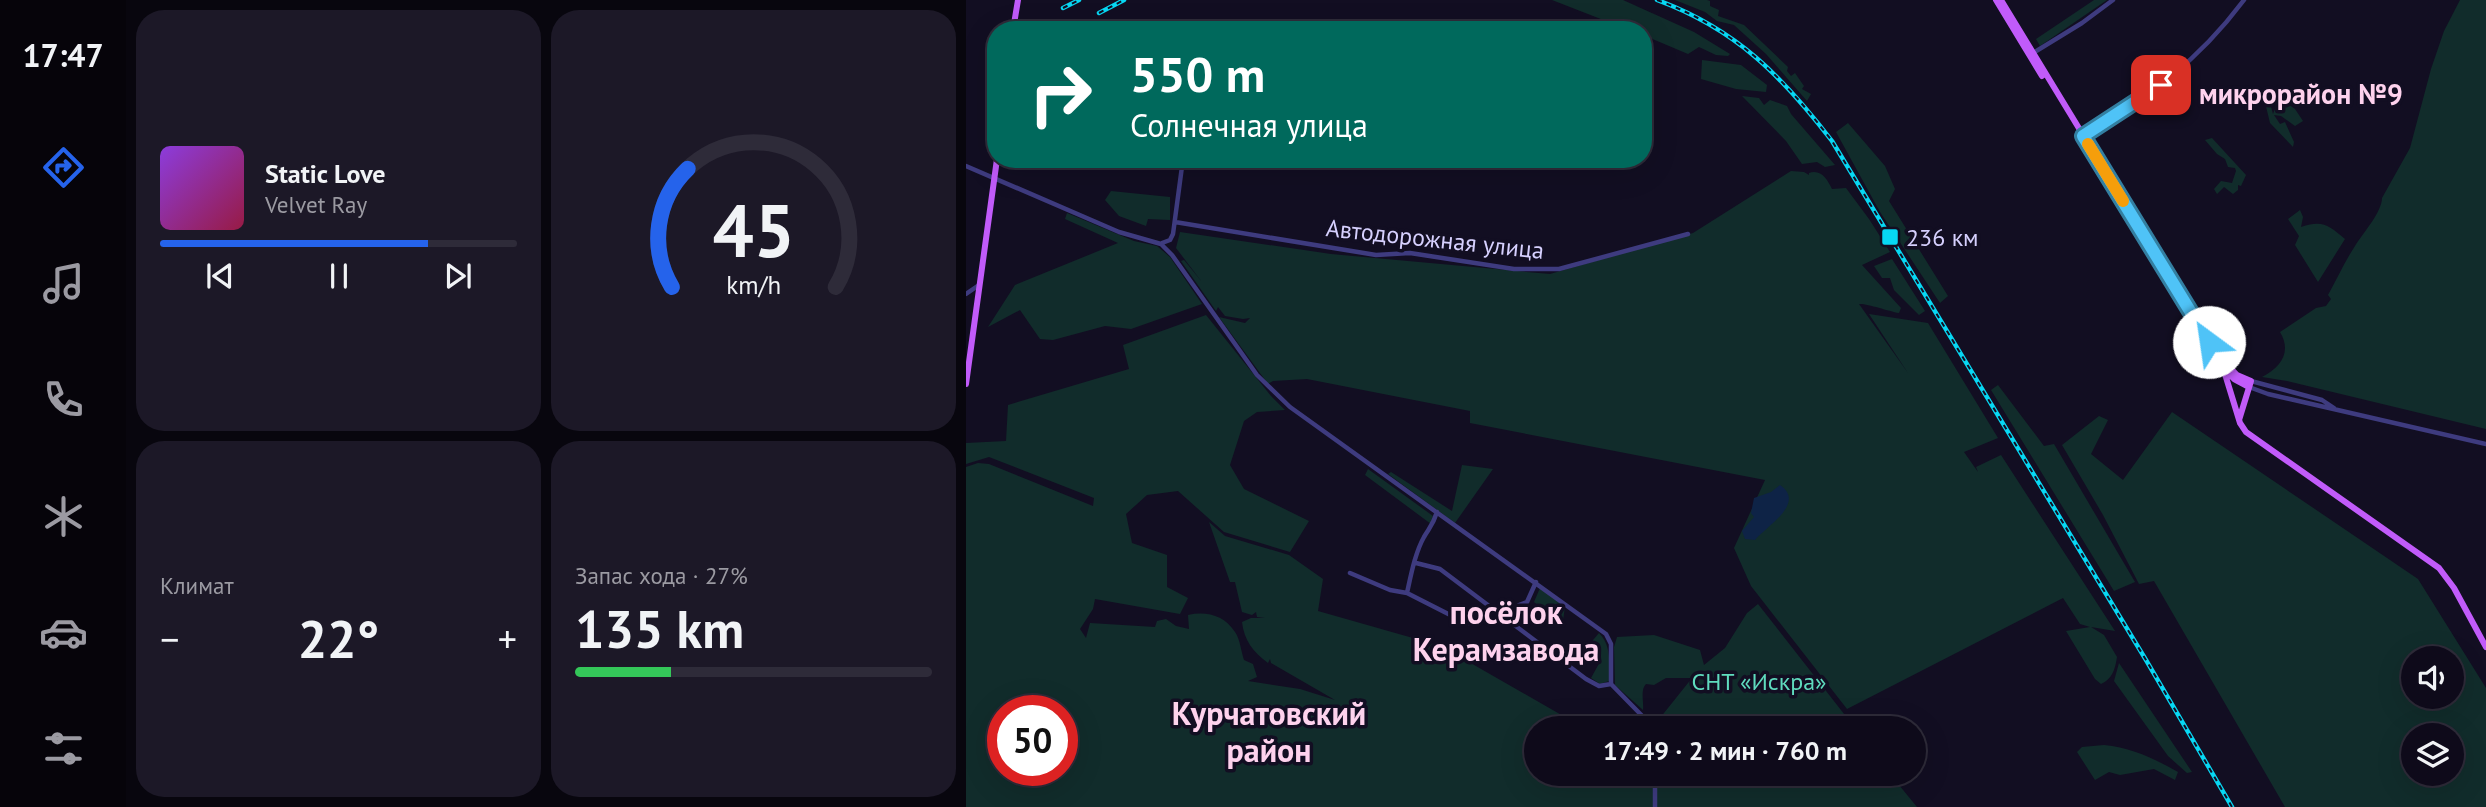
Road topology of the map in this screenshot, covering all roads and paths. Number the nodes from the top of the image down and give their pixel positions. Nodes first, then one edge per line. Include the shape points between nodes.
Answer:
1 (1018, 0) edge
2 (1998, 0) edge
3 (2113, 0) edge
4 (2245, 0) edge
5 (1015, 21) edge
6 (2031, 54) junction
7 (2081, 137) junction
8 (966, 166) edge
9 (995, 168) edge
10 (1182, 168) edge
11 (994, 178) junction
12 (1175, 222) junction
13 (1688, 234) dead end
14 (1161, 244) junction
15 (2152, 253) junction
16 (979, 285) junction
17 (966, 294) edge
18 (2220, 365) junction
19 (966, 384) edge
20 (2250, 384) junction
21 (2239, 420) junction
22 (2486, 444) edge
23 (1437, 512) junction
24 (1416, 562) junction
25 (1350, 573) dead end
26 (1536, 582) junction
27 (1407, 593) junction
28 (1492, 607) junction
29 (1503, 617) junction
30 (2486, 647) edge
31 (1611, 684) junction
32 (1642, 716) edge
33 (1655, 786) edge
34 (1656, 807) edge

1 - 5 main road
2 - 6 main road
3 - 6 street
4 - 7 street via 2177,74
6 - 7 main road
7 - 15 main road
8 - 11 street
9 - 11 main road
10 - 12 street
11 - 14 street via 1119,232
11 - 16 main road
12 - 13 street, Автодорожная улица via 1376,255 1410,253 1538,270 1559,270
12 - 14 street via 1170,240
14 - 23 street via 1267,386
15 - 18 main road
15 - 20 main road via 2215,352
16 - 17 street
16 - 19 main road
18 - 20 main road via 2234,379
18 - 21 main road
20 - 21 main road
20 - 22 street via 2265,394
21 - 30 main road via 2258,443 2442,571
23 - 24 street
23 - 26 street
24 - 27 street
24 - 28 street via 1440,569
25 - 27 street
26 - 29 street via 1527,602
26 - 31 street via 1609,638
27 - 28 street via 1471,625 1478,624
28 - 29 street
29 - 31 street via 1586,679 1599,686
31 - 32 street
33 - 34 street

